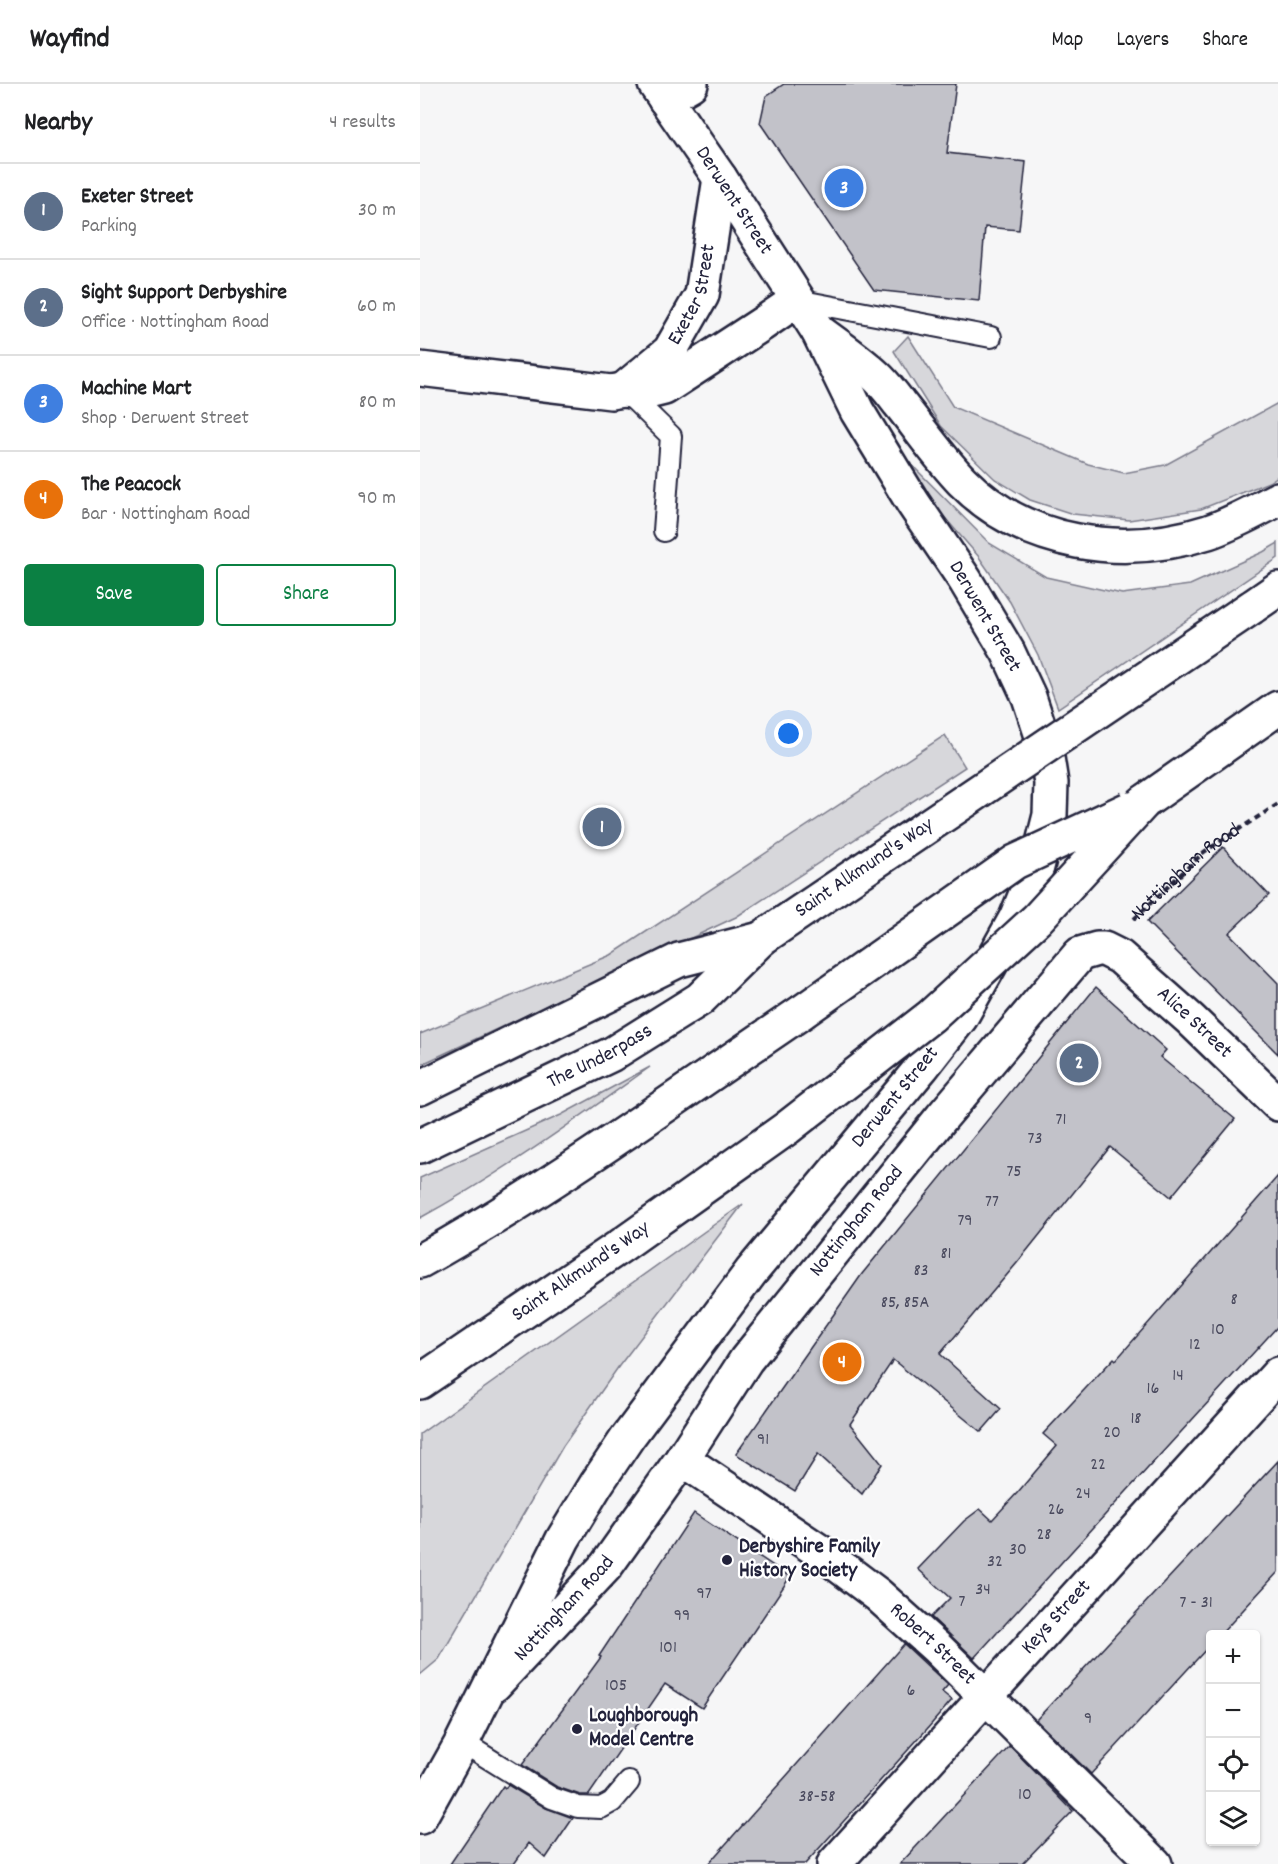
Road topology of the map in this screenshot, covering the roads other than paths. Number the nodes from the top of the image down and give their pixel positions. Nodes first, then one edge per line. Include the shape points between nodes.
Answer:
1 (670, 89) edge
2 (720, 178) junction
3 (797, 300) junction
4 (818, 331) junction
5 (992, 337) dead end
6 (420, 369) edge
7 (623, 390) junction
8 (1278, 500) edge
9 (664, 531) dead end
10 (1265, 598) edge
11 (1278, 708) edge
12 (1144, 802) junction
13 (762, 938) junction
14 (1104, 949) joint
15 (420, 1088) edge
16 (1278, 1104) edge
17 (420, 1146) edge
18 (839, 1164) joint
19 (420, 1261) edge
20 (1278, 1374) edge
21 (420, 1382) edge
22 (682, 1459) junction
23 (487, 1692) junction
24 (985, 1696) junction
25 (462, 1742) junction
26 (629, 1782) dead end
27 (420, 1817) edge
28 (834, 1864) edge
29 (1155, 1864) edge

1 - 2 street, Derwent Street
2 - 3 street, Derwent Street
2 - 7 street, Exeter Street via 702,295 670,351
3 - 4 street, Derwent Street
3 - 5 lane
3 - 7 street, Exeter Street via 664,388 644,393
4 - 8 street via 879,379 962,481 981,498 1023,525 1051,536 1114,547 1174,541 1209,532
4 - 18 street, Derwent Street via 857,411 1008,652 1036,716 1051,783 1050,815 1037,867 991,966 961,1017
6 - 7 street, Exeter Street via 611,392
7 - 9 lane via 671,436
10 - 13 street, Saint Alkmund's Way, bridge
11 - 12 street, Saint Alkmund's Way
12 - 19 street, Saint Alkmund's Way, bridge via 1015,862 550,1182
12 - 21 street, Saint Alkmund's Way, bridge via 1037,919 930,1016 787,1128
13 - 15 street, Saint Alkmund's Way via 679,960
13 - 17 street, The Underpass via 700,999 612,1054
14 - 16 street, Alice Street via 1129,964
14 - 22 street, Nottingham Road via 1080,954 942,1117 746,1360
18 - 23 street, Nottingham Road via 739,1288 597,1483 563,1539
20 - 24 street, Keys Street
22 - 23 street, Nottingham Road via 606,1566
22 - 24 street, Robert Street via 861,1581
23 - 25 street, Nottingham Road
24 - 28 street, Keys Street
24 - 29 street, Robert Street
25 - 26 lane via 552,1798 572,1806 601,1808 612,1802
25 - 27 street, Nottingham Road

